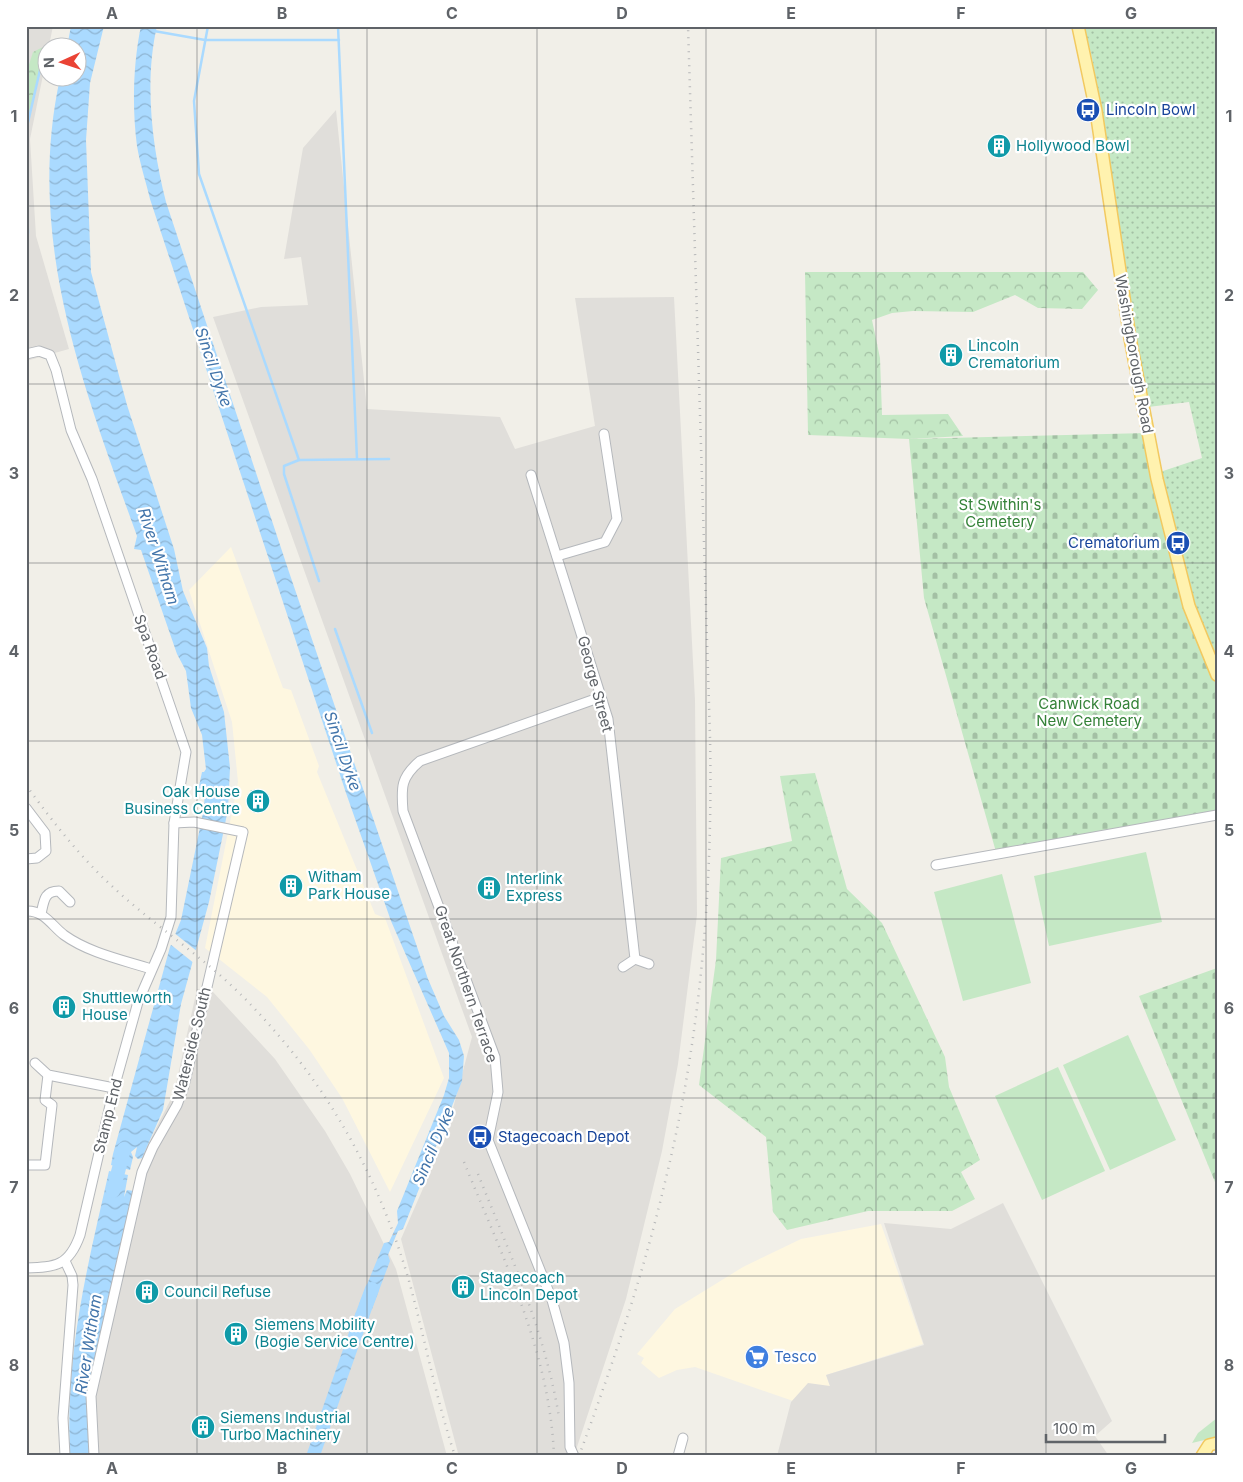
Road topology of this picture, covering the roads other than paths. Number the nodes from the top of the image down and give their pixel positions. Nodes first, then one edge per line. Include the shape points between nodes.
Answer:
1 (1078, 26) edge
2 (26, 354) edge
3 (604, 434) dead end
4 (532, 475) dead end
5 (557, 556) junction
6 (1217, 675) edge
7 (601, 697) junction
8 (26, 808) edge
9 (1217, 815) edge
10 (174, 822) junction
11 (26, 859) edge
12 (936, 865) dead end
13 (70, 902) dead end
14 (26, 911) edge
15 (41, 914) junction
16 (634, 959) junction
17 (649, 964) dead end
18 (623, 967) dead end
19 (151, 969) junction
20 (35, 1063) dead end
21 (48, 1075) junction
22 (114, 1088) junction
23 (26, 1165) edge
24 (65, 1261) junction
25 (26, 1268) edge
26 (683, 1438) dead end
27 (1217, 1443) edge
28 (1217, 1452) edge
29 (65, 1456) edge
30 (94, 1456) edge
31 (574, 1456) edge
32 (678, 1456) edge
33 (1203, 1456) edge

1 - 6 main road, Washingborough Road via 1096,112 1130,338 1157,479 1189,606
2 - 10 street, Spa Road via 39,351 50,355 71,430 92,479 186,746
3 - 5 street via 617,519 605,542
4 - 5 street, George Street
5 - 7 street, George Street
7 - 16 street, George Street via 608,718
7 - 31 street, Great Northern Terrace via 420,761 408,771 401,789 403,811 495,1057 498,1092 488,1140 552,1300 564,1343 570,1383 570,1447
8 - 11 street via 46,833 46,851 37,858
9 - 12 street
10 - 19 street, Spa Road via 173,909 164,942
10 - 30 street, Waterside South via 194,822 243,832 184,1086 178,1105 152,1147 142,1172 124,1246 91,1396
13 - 15 street via 59,891 51,891 46,895
14 - 15 street
15 - 19 street via 75,942
16 - 17 street
16 - 18 street
19 - 22 street, Stamp End via 138,1002
20 - 21 street
21 - 22 street
21 - 23 street via 45,1100 52,1105 45,1165
22 - 24 street, Stamp End via 80,1235
24 - 25 street via 48,1267
24 - 29 street via 73,1285 63,1418
26 - 32 street
27 - 33 main road via 1209,1446
28 - 33 main road

